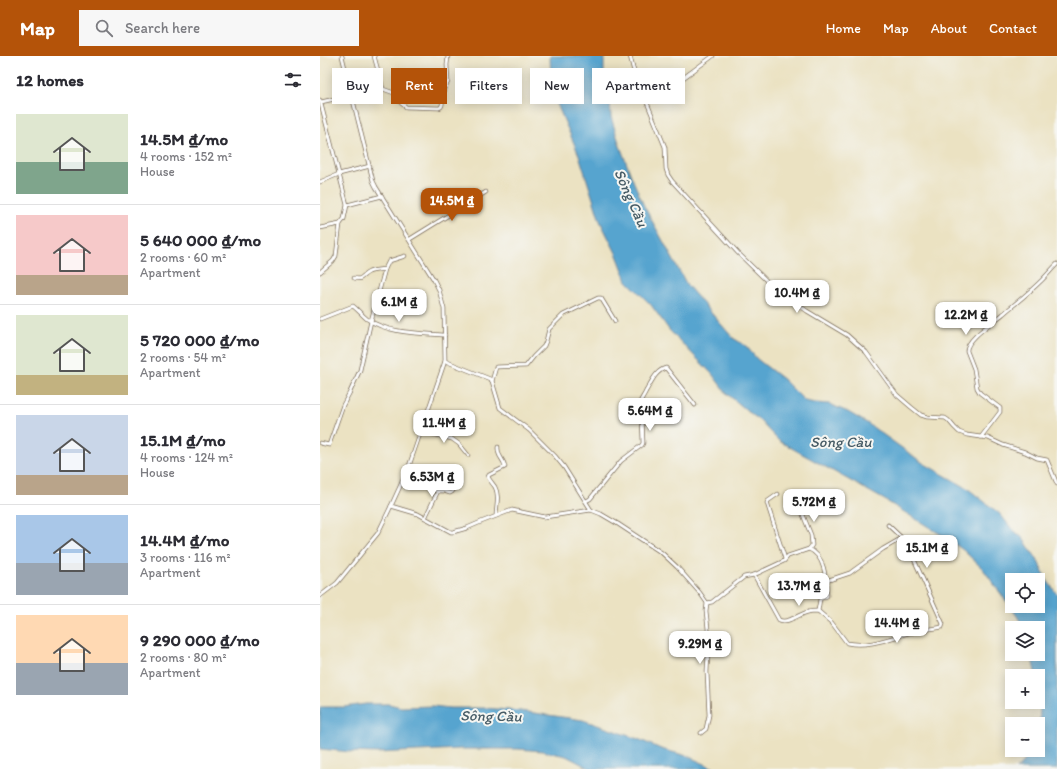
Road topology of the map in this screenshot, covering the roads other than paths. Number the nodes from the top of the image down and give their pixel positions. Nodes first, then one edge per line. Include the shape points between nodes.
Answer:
1 (342, 56) edge
2 (374, 56) edge
3 (448, 56) edge
4 (630, 56) edge
5 (713, 56) edge
6 (345, 68) edge
7 (377, 68) edge
8 (633, 68) edge
9 (685, 77) edge
10 (383, 90) edge
11 (332, 99) edge
12 (320, 101) edge
13 (354, 104) edge
14 (648, 104) edge
15 (370, 166) junction
16 (339, 174) junction
17 (320, 182) edge
18 (486, 192) dead end
19 (382, 196) junction
20 (347, 205) junction
21 (340, 224) junction
22 (320, 228) edge
23 (410, 240) junction
24 (405, 256) dead end
25 (1057, 264) edge
26 (385, 269) junction
27 (320, 272) edge
28 (354, 278) dead end
29 (320, 319) edge
30 (370, 321) junction
31 (615, 321) dead end
32 (445, 336) junction
33 (445, 361) junction
34 (492, 381) junction
35 (695, 405) dead end
36 (421, 431) junction
37 (982, 437) junction
38 (320, 443) edge
39 (498, 447) dead end
40 (468, 455) dead end
41 (408, 469) junction
42 (458, 483) dead end
43 (1057, 484) edge
44 (438, 491) junction
45 (778, 494) dead end
46 (796, 497) dead end
47 (586, 502) junction
48 (391, 506) junction
49 (591, 510) junction
50 (496, 516) junction
51 (425, 518) junction
52 (888, 525) dead end
53 (902, 538) junction
54 (810, 549) junction
55 (786, 559) junction
56 (754, 575) junction
57 (826, 580) junction
58 (320, 596) edge
59 (707, 603) junction
60 (818, 611) junction
61 (701, 733) dead end

1 - 6 street
2 - 7 street
3 - 10 street via 448,82 441,107 409,108 403,105 394,93
4 - 8 street
5 - 9 street
11 - 12 street
12 - 16 street
13 - 15 street
14 - 37 street via 665,147 668,175 738,253 773,287 847,335 866,352 897,395 921,415 944,418 959,432
15 - 16 street
15 - 19 street via 373,181
16 - 17 street
16 - 20 street
18 - 23 street
19 - 20 street
19 - 23 street
20 - 21 street via 344,219
21 - 22 street
21 - 27 street via 336,256
23 - 32 street via 439,290 444,309
24 - 26 street via 389,261
25 - 37 street via 966,348 974,369 977,388 1000,408 1000,412
26 - 28 street via 368,272 360,279
26 - 30 street
29 - 30 street via 353,306
30 - 32 street via 386,328
30 - 38 street via 360,370 343,405 329,445
31 - 34 street via 601,298 566,313 549,329 544,346 526,366 496,367
32 - 33 street
33 - 34 street
33 - 36 street
34 - 47 street via 500,408 529,430 555,456
35 - 47 street via 666,368 656,375 639,403 642,445 621,461
36 - 40 street via 452,439
36 - 41 street
37 - 43 street via 1047,460
39 - 50 street via 498,453 505,465 488,475 498,499
41 - 44 street via 433,480 434,490
41 - 48 street
42 - 44 street via 450,493
44 - 51 street
45 - 55 street via 767,503
46 - 54 street via 811,535
47 - 49 street
48 - 51 street
48 - 58 street via 378,533 337,583
49 - 50 street via 545,517 514,510
49 - 59 street via 618,524 662,553
50 - 51 street via 453,532
52 - 53 street
53 - 57 street via 850,573
53 - 60 street via 911,551 943,624 942,627 895,636 889,640 849,644
54 - 55 street
54 - 57 street via 822,562
55 - 56 street
56 - 59 street via 744,577 712,602
56 - 60 street via 780,621
57 - 60 street via 827,596 820,599
59 - 61 street via 706,672 709,715 706,729

